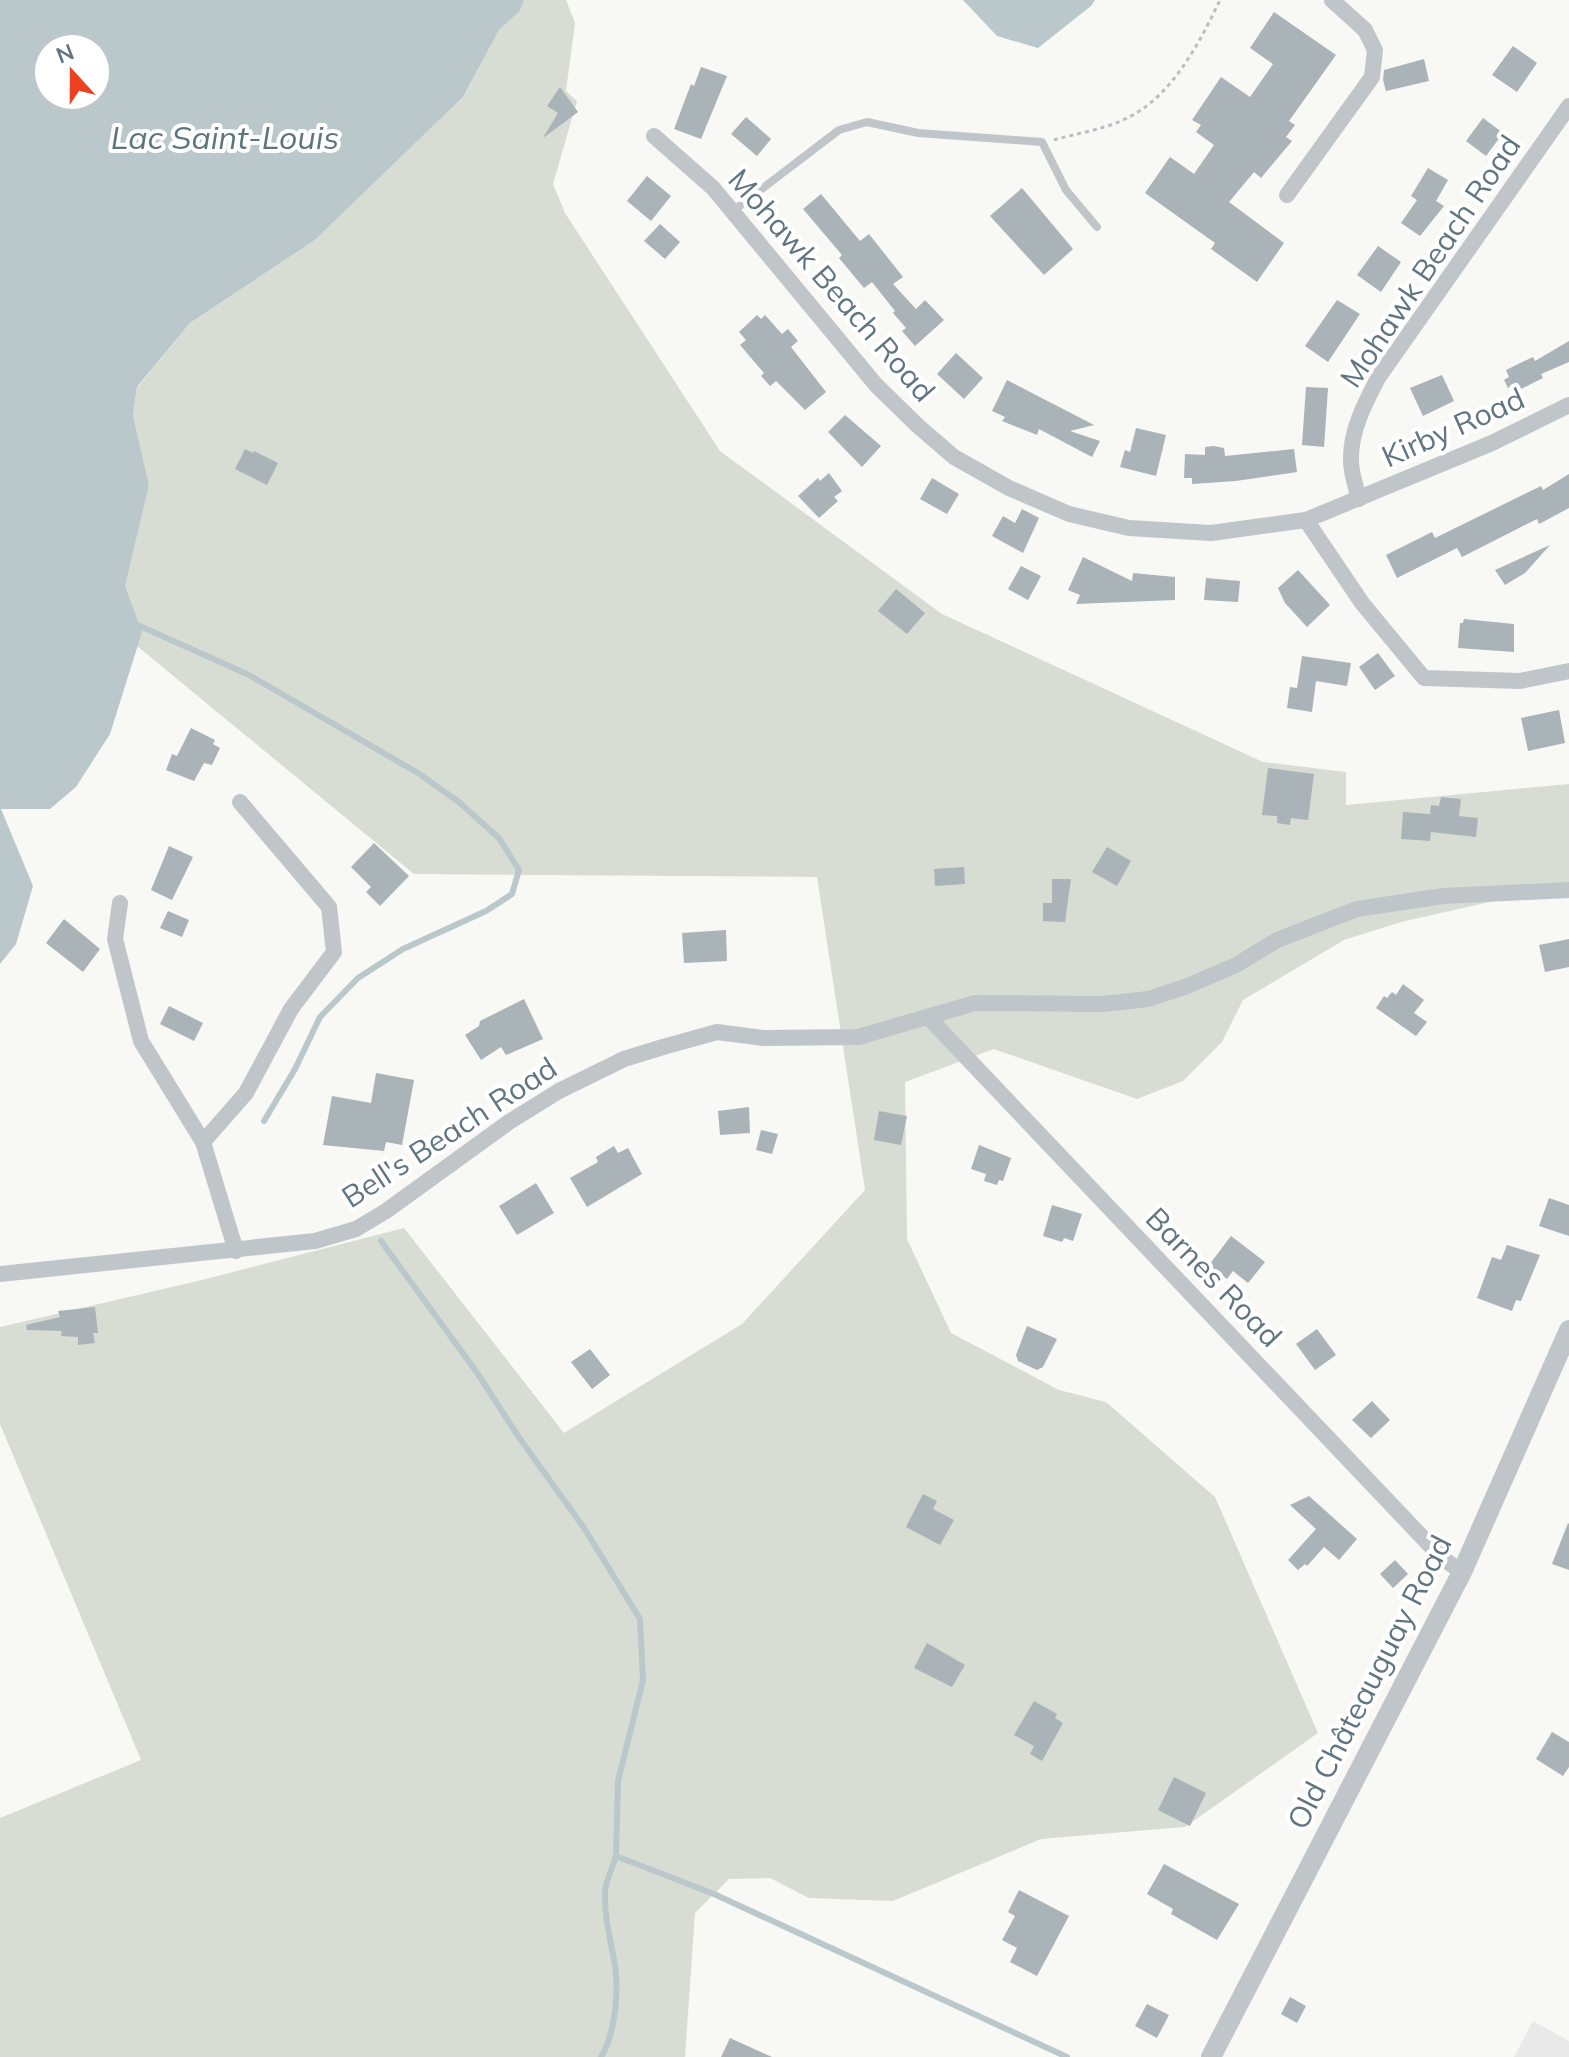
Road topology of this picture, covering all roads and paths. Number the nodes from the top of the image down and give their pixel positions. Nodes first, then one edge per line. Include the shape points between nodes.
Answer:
1 (1220, 0) edge
2 (1332, 0) edge
3 (1569, 106) edge
4 (654, 136) dead end
5 (1042, 142) junction
6 (1287, 195) dead end
7 (733, 211) junction
8 (1097, 227) dead end
9 (1569, 405) edge
10 (1359, 499) junction
11 (1306, 520) junction
12 (1569, 671) edge
13 (240, 802) dead end
14 (1569, 890) edge
15 (120, 903) dead end
16 (929, 1018) junction
17 (203, 1142) junction
18 (236, 1251) junction
19 (0, 1274) edge
20 (1569, 1330) edge
21 (1462, 1572) junction
22 (1211, 2057) edge

1 - 5 path via 1199,40 1155,100 1124,120
2 - 6 street via 1365,30 1375,50 1372,77
3 - 10 street, Mohawk Beach Road via 1378,378 1353,439 1351,462
4 - 7 street, Mohawk Beach Road
5 - 7 lane via 918,133 867,122 839,130
5 - 8 lane via 1066,190
7 - 11 street, Mohawk Beach Road via 887,395 954,457 1009,488 1069,514 1129,528 1211,533
9 - 10 street, Kirby Road
10 - 11 street, Mohawk Beach Road
11 - 12 street via 1362,603 1424,678 1520,681
13 - 17 street via 329,907 334,952 291,1009 246,1093
14 - 16 street, Bell's Beach Road via 1443,896 1357,909 1148,999 975,1003
15 - 17 street via 115,939 141,1041
16 - 18 street, Bell's Beach Road via 858,1037 764,1038 717,1032 629,1057 521,1114 356,1229 315,1241
16 - 21 street, Barnes Road via 1442,1558
17 - 18 street
18 - 19 street, Bell's Beach Road
20 - 21 street, Old Châteauguay Road
21 - 22 street, Old Châteauguay Road

